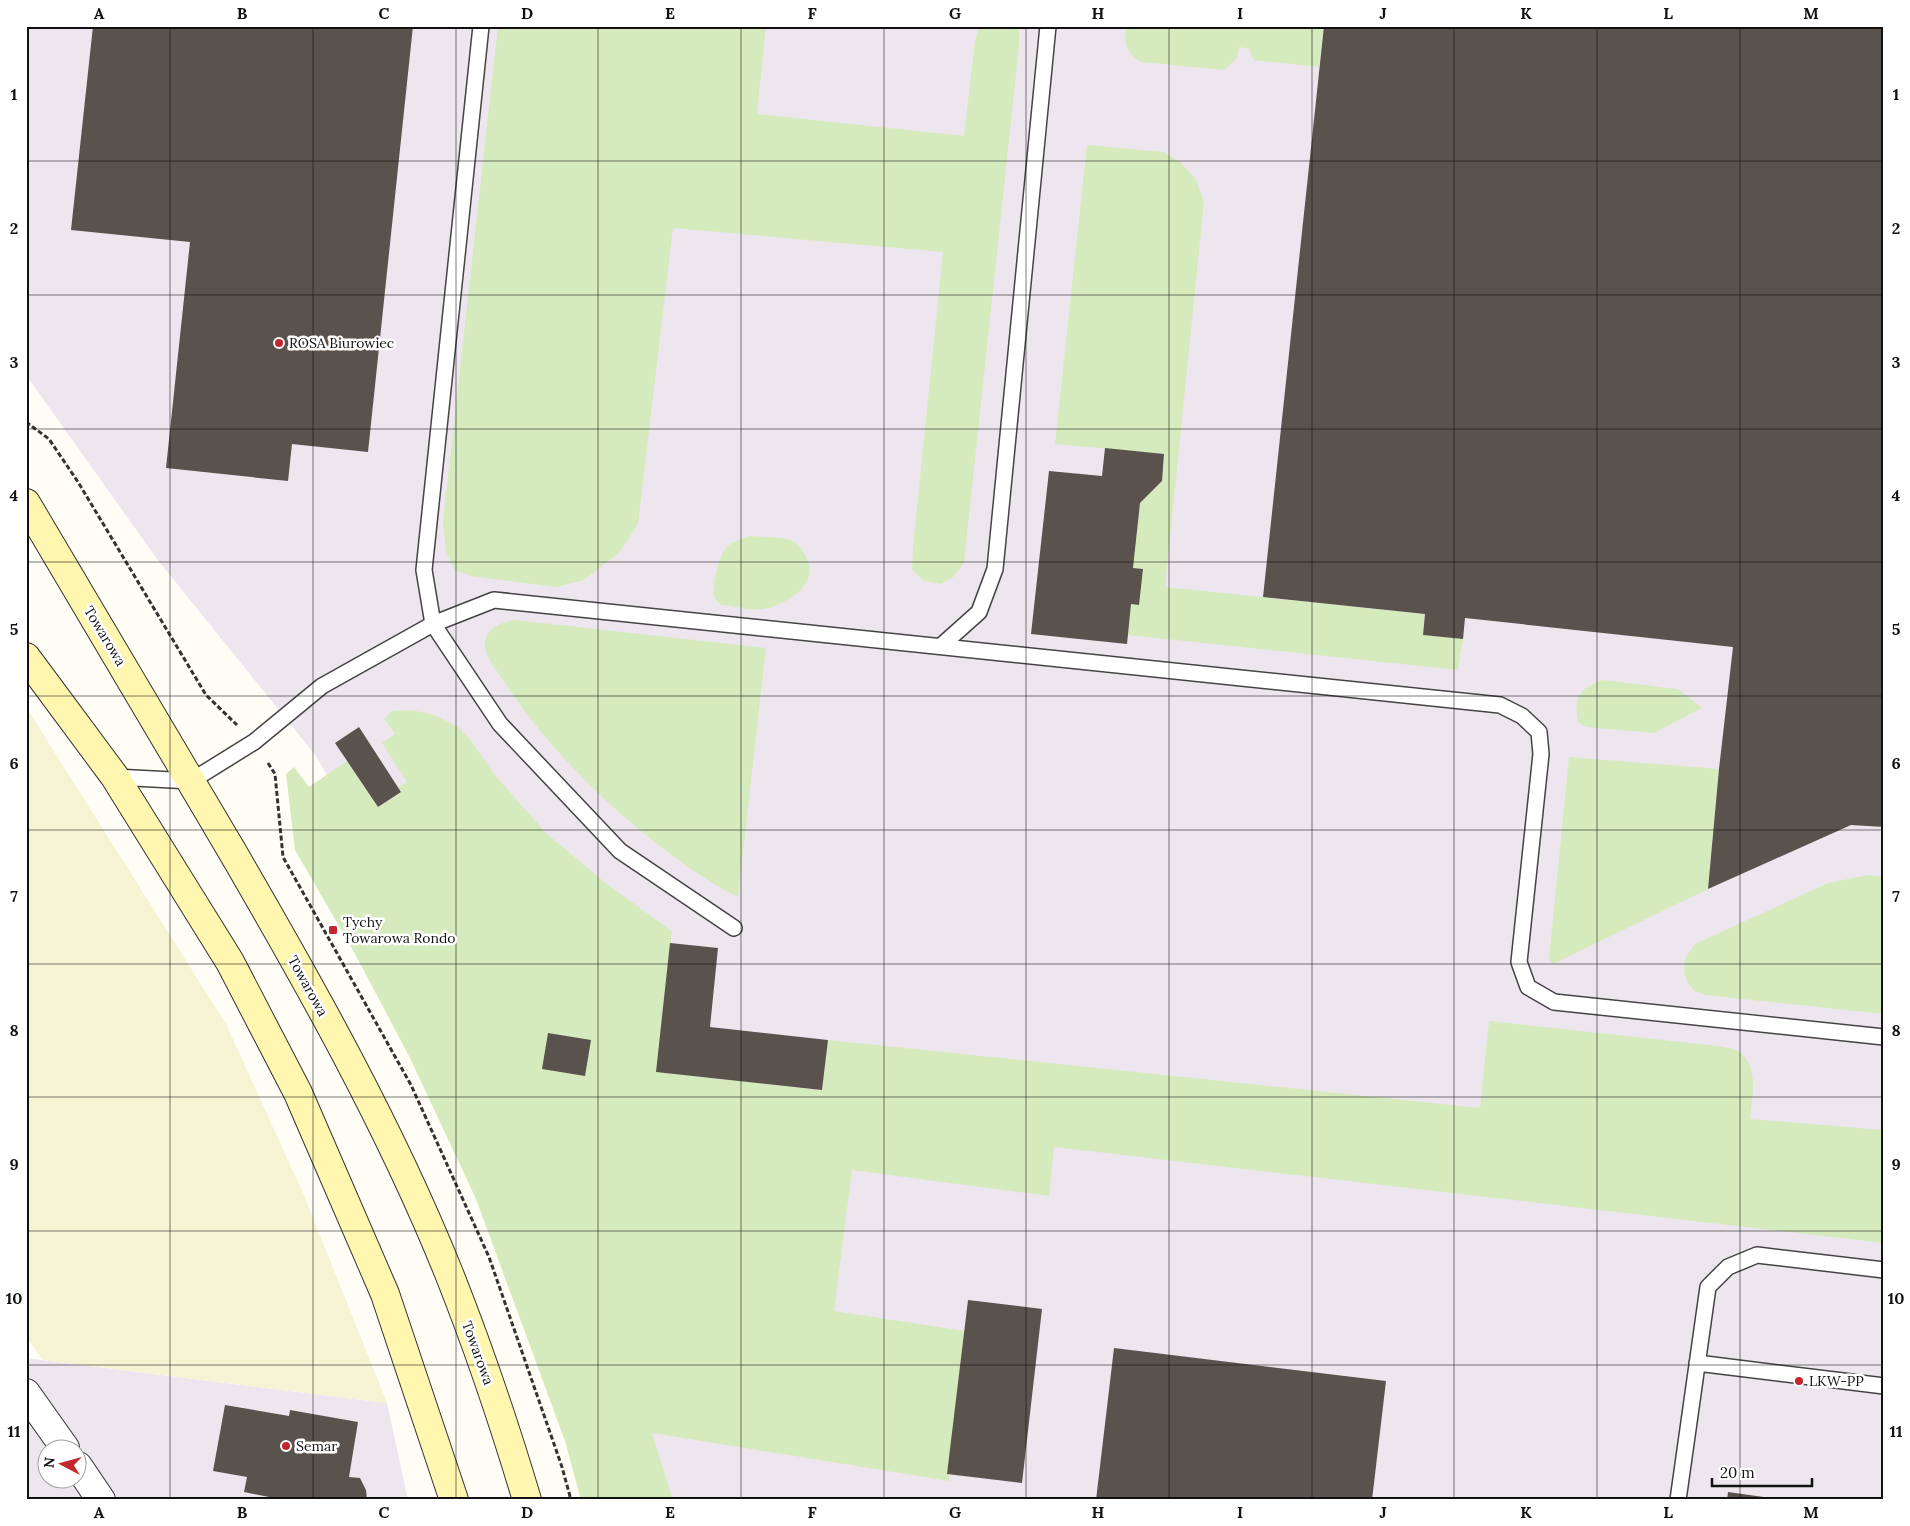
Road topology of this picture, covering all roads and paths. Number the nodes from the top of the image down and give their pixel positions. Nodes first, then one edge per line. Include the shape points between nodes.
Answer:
1 (481, 26) edge
2 (1048, 26) edge
3 (26, 422) edge
4 (26, 503) edge
5 (433, 624) junction
6 (941, 646) junction
7 (26, 657) edge
8 (254, 742) junction
9 (115, 776) junction
10 (191, 781) junction
11 (734, 928) dead end
12 (1884, 1036) edge
13 (1884, 1270) edge
14 (1697, 1363) junction
15 (1884, 1386) edge
16 (26, 1393) edge
17 (58, 1438) edge
18 (88, 1481) edge
19 (101, 1500) edge
20 (454, 1500) edge
21 (527, 1500) edge
22 (571, 1500) edge
23 (1678, 1500) edge

1 - 5 lane via 424,570
2 - 6 lane via 996,569 979,612
3 - 8 path via 49,439 78,482 206,695
4 - 10 street, Towarowa
5 - 6 lane via 494,600
5 - 8 lane via 322,686
5 - 11 lane via 500,724 620,851
6 - 12 lane via 1500,705 1522,716 1539,732 1541,754 1519,962 1528,987 1554,1002
7 - 9 street
8 - 10 lane
8 - 22 path via 275,774 283,857 411,1085 489,1257
9 - 10 lane
9 - 20 street via 230,962 298,1092 385,1294
10 - 21 street, Towarowa via 281,935 355,1071 403,1170 448,1270 490,1382
13 - 14 lane via 1757,1254 1728,1267 1708,1287
14 - 15 lane
14 - 23 lane
16 - 17 street
18 - 19 street

